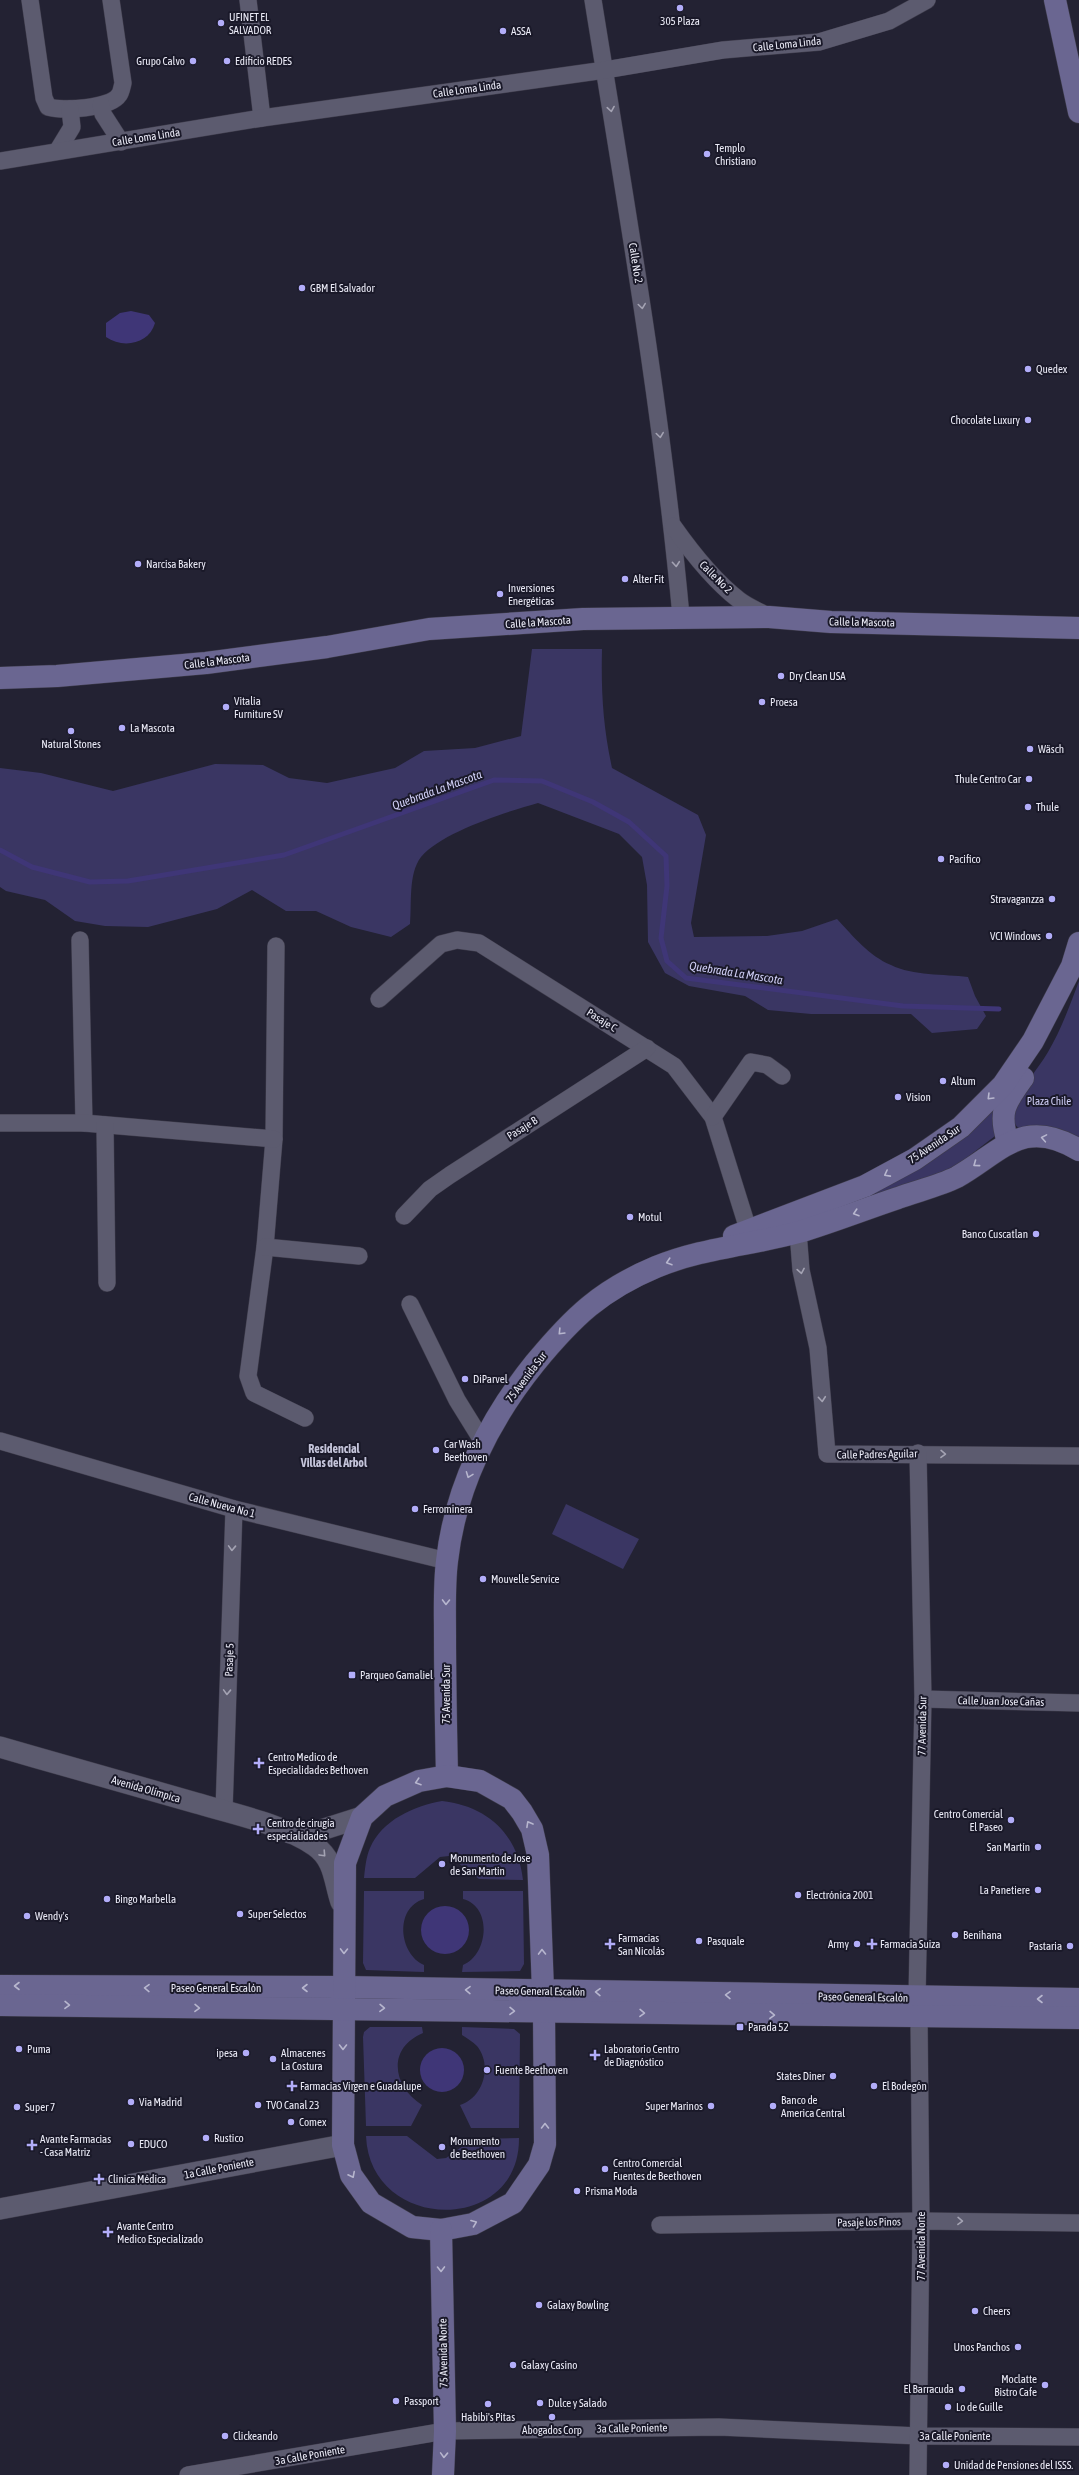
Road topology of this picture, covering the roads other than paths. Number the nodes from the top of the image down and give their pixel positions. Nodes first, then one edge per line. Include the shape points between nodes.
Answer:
1 (30, 0) edge
2 (111, 0) edge
3 (248, 0) edge
4 (593, 0) edge
5 (927, 0) edge
6 (1055, 1) edge
7 (604, 70) junction
8 (101, 105) junction
9 (70, 109) junction
10 (1079, 112) edge
11 (262, 118) junction
12 (121, 142) junction
13 (58, 150) junction
14 (0, 161) edge
15 (673, 526) junction
16 (681, 616) junction
17 (769, 617) junction
18 (1079, 628) edge
19 (0, 678) edge
20 (80, 940) dead end
21 (1079, 943) edge
22 (276, 946) dead end
23 (1072, 966) junction
24 (379, 999) dead end
25 (647, 1048) junction
26 (782, 1076) dead end
27 (713, 1117) junction
28 (0, 1123) edge
29 (84, 1123) junction
30 (105, 1125) junction
31 (274, 1139) junction
32 (1008, 1142) junction
33 (1079, 1150) edge
34 (404, 1216) dead end
35 (748, 1229) junction
36 (798, 1232) junction
37 (265, 1247) junction
38 (706, 1250) junction
39 (359, 1256) dead end
40 (107, 1283) dead end
41 (410, 1304) dead end
42 (305, 1418) dead end
43 (0, 1441) edge
44 (483, 1442) junction
45 (918, 1453) junction
46 (1079, 1456) edge
47 (234, 1509) junction
48 (447, 1561) junction
49 (923, 1699) junction
50 (1079, 1703) edge
51 (0, 1747) edge
52 (447, 1776) junction
53 (224, 1811) junction
54 (362, 1817) junction
55 (290, 1833) junction
56 (345, 1914) junction
57 (0, 1986) edge
58 (344, 1998) junction
59 (1079, 1999) edge
60 (543, 2001) junction
61 (0, 2005) edge
62 (918, 2008) junction
63 (1079, 2018) edge
64 (343, 2145) junction
65 (0, 2209) edge
66 (921, 2221) junction
67 (1079, 2223) edge
68 (660, 2225) dead end
69 (441, 2230) junction
70 (445, 2431) junction
71 (919, 2436) junction
72 (1079, 2437) edge
73 (266, 2469) edge
74 (188, 2475) edge
75 (443, 2475) edge
76 (918, 2475) edge

1 - 9 street via 44,98 48,107 57,110
2 - 8 street via 123,83 120,95 113,101
3 - 11 street
4 - 7 street, Calle No 2
5 - 7 street, Calle Loma Linda via 889,21 819,42 723,50
6 - 10 main road
7 - 11 street, Calle Loma Linda
7 -> 15 street, Calle No 2 via 638,280
8 - 9 street
8 - 12 street via 103,114
9 - 13 street via 72,127
11 - 12 street, Calle Loma Linda
12 - 13 street, Calle Loma Linda
13 - 14 street, Calle Loma Linda
15 -> 16 street, Calle No 2
15 - 17 street, Calle No 2 via 690,551 724,587 740,601
16 - 17 main road, Calle la Mascota
16 - 19 main road, Calle la Mascota via 583,619 429,629 206,663 57,676
17 - 18 main road, Calle la Mascota via 831,622
20 - 29 street
21 - 23 main road, 75 Avenida Sur
22 - 31 street
23 - 32 main road via 1072,983 1056,1024 1005,1105 1002,1116
23 -> 35 main road, 75 Avenida Sur via 1033,1041 1003,1085 961,1127 915,1159 865,1186
24 - 25 street, Pasaje C via 440,944 457,940 479,943
25 - 27 street, Pasaje C via 674,1066
25 - 34 street, Pasaje B via 450,1175 430,1189
26 - 27 street via 767,1065 751,1062
27 - 35 street, Pasaje C
28 - 29 street
29 - 30 street
30 - 31 street
30 - 40 street
31 - 37 street
33 -> 32 main road, 75 Avenida Sur via 1063,1142 1040,1137
32 -> 36 main road, 75 Avenida Sur via 948,1181
35 - 38 main road, 75 Avenida Sur
36 - 38 main road, 75 Avenida Sur
36 -> 45 street, Calle Padres Aguilar via 800,1270 818,1348 827,1454
37 - 39 street
37 - 42 street via 248,1376 254,1394
38 -> 44 main road, 75 Avenida Sur via 634,1276 608,1290 580,1312 511,1393
41 - 44 street via 457,1400
43 - 47 street, Calle Nueva No 1
44 -> 48 main road, 75 Avenida Sur via 466,1483
45 -> 46 street, Calle Padres Aguilar
45 - 49 street, 77 Avenida Sur
47 - 48 street, Calle Nueva No 1
47 -> 53 street, Pasaje 5
48 -> 52 main road, 75 Avenida Sur
49 - 50 street, Calle Juan Jose Cañas
49 - 62 street, 77 Avenida Sur
51 - 53 street, Avenida Olímpica
52 -> 54 main road via 419,1781 385,1796
60 -> 52 main road via 541,1878 532,1828 512,1800 480,1781
53 - 55 street, Avenida Olímpica
54 - 55 street, Avenida Olímpica via 318,1831
54 - 56 main road via 345,1863
55 -> 56 street, Avenida Olímpica via 315,1846 328,1860
56 -> 58 main road
58 -> 57 main road, Paseo General Escalón
58 - 60 main road, Paseo General Escalón
61 -> 58 main road, Paseo General Escalón
58 -> 64 main road
59 -> 62 main road, Paseo General Escalón
60 - 62 main road, Paseo General Escalón
69 -> 60 main road via 473,2224 513,2202 539,2165 545,2144
62 - 63 main road, Paseo General Escalón
62 - 66 street, 77 Avenida Norte
64 - 65 street, 1a Calle Poniente
64 -> 69 main road via 351,2175 371,2203 412,2227
66 -> 67 street, Pasaje los Pinos
66 - 68 street, Pasaje los Pinos
66 - 71 street, 77 Avenida Norte
69 -> 70 main road, 75 Avenida Norte
70 - 71 street, 3a Calle Poniente via 719,2427
70 - 73 street, 3a Calle Poniente
70 -> 75 main road, 75 Avenida Norte
71 - 72 street, 3a Calle Poniente
71 - 76 street, 77 Avenida Norte
73 - 74 street, 3a Calle Poniente

